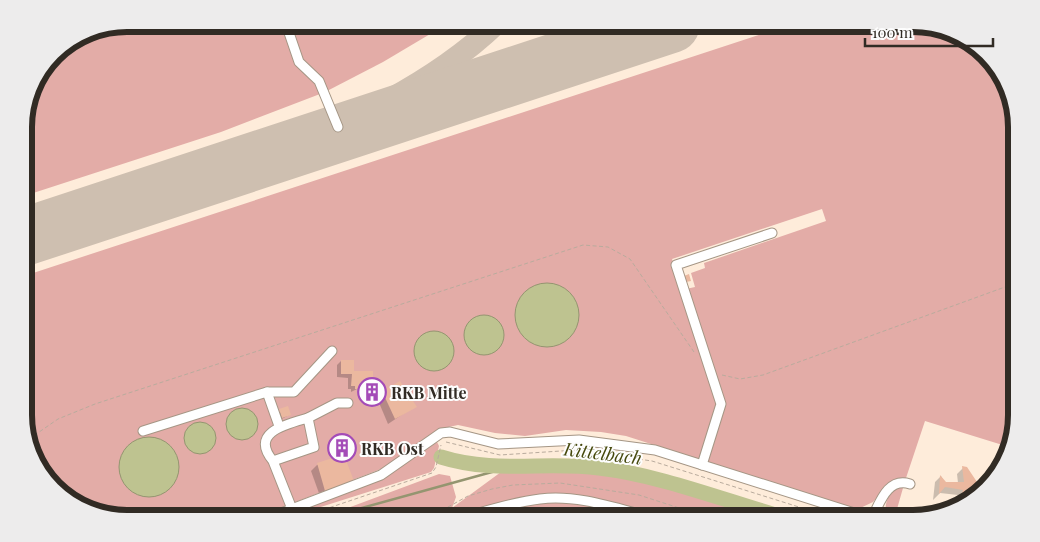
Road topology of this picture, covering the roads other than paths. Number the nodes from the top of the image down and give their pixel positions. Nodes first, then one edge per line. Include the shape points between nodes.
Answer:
1 (289, 33) edge
2 (338, 127) dead end
3 (772, 233) dead end
4 (332, 351) dead end
5 (267, 392) junction
6 (348, 403) dead end
7 (308, 418) junction
8 (278, 426) junction
9 (143, 431) dead end
10 (273, 461) junction
11 (702, 465) junction
12 (910, 484) dead end
13 (292, 509) joint
14 (620, 509) edge
15 (843, 509) edge
16 (876, 509) edge
17 (492, 510) edge

1 - 2 lane via 299,62 319,81
3 - 11 lane via 676,265 721,404
4 - 5 lane via 294,392
5 - 8 lane
5 - 9 lane
6 - 7 lane via 337,403
7 - 8 lane
7 - 10 lane via 314,447
8 - 10 lane via 266,442 268,455
10 - 13 lane
11 - 13 lane via 655,450 578,440 498,444 450,432 441,434 381,475
11 - 15 lane
12 - 16 lane via 890,487
14 - 17 lane via 554,498

